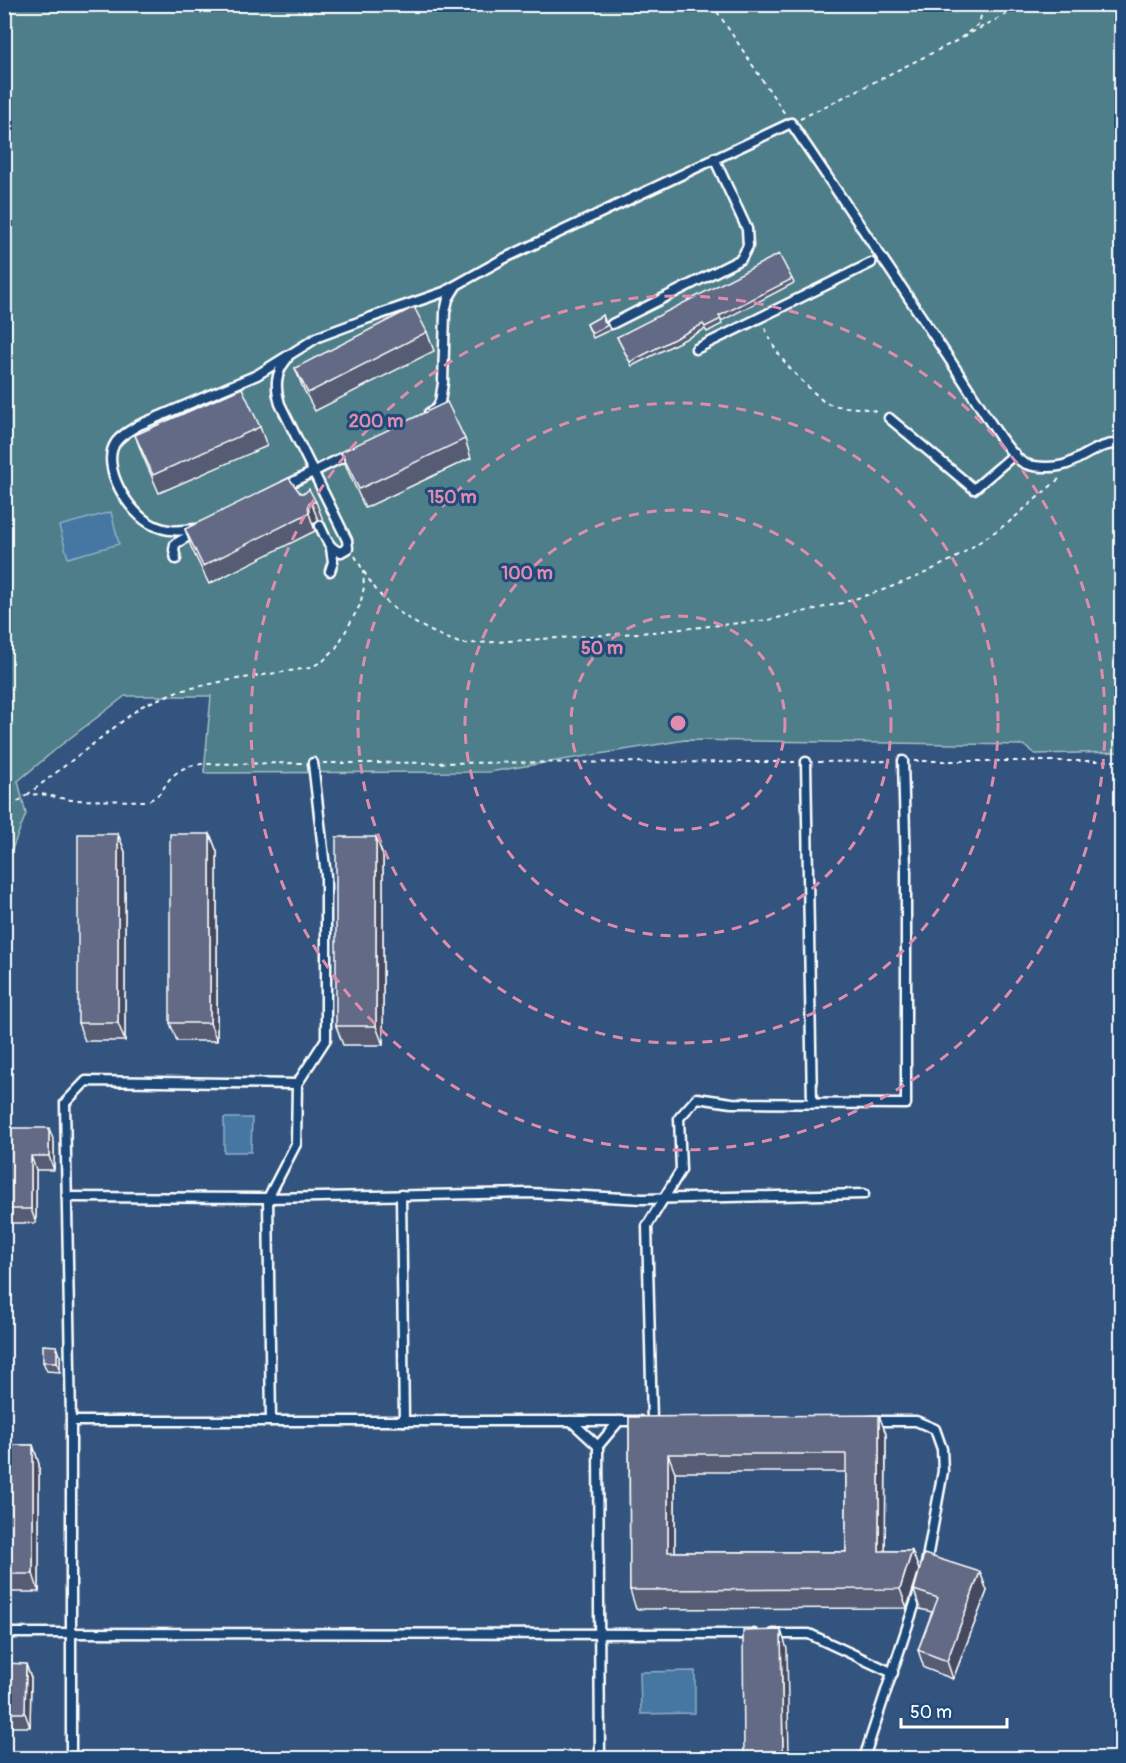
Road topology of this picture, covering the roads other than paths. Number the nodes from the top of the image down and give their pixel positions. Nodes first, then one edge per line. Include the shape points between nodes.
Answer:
1 (714, 158) junction
2 (871, 263) dead end
3 (456, 286) junction
4 (612, 324) dead end
5 (696, 349) dead end
6 (293, 352) junction
7 (889, 418) road end
8 (416, 419) edge
9 (1122, 444) edge
10 (355, 451) edge
11 (1014, 454) junction
12 (314, 471) junction
13 (285, 486) junction
14 (275, 491) edge
15 (302, 491) edge
16 (320, 526) dead end
17 (348, 540) junction
18 (331, 547) junction
19 (355, 556) road end
20 (176, 559) dead end
21 (330, 571) dead end
22 (903, 761) road end
23 (806, 762) road end
24 (313, 764) road end
25 (297, 1084) junction
26 (812, 1103) junction
27 (864, 1194) dead end
28 (401, 1195) junction
29 (67, 1197) junction
30 (268, 1198) junction
31 (663, 1198) junction
32 (72, 1420) junction
33 (271, 1421) junction
34 (404, 1421) junction
35 (571, 1421) junction
36 (619, 1421) junction
37 (652, 1421) junction
38 (663, 1421) edge
39 (859, 1421) edge
40 (598, 1446) junction
41 (4, 1633) edge
42 (72, 1634) junction
43 (599, 1634) junction
44 (893, 1673) junction
45 (71, 1758) edge
46 (600, 1758) edge
47 (864, 1758) edge

1 - 3 lane via 503,259
1 - 4 lane via 747,229 748,246 741,259
1 - 11 lane via 791,123
2 - 5 lane
3 - 6 lane via 318,338
3 - 8 lane via 445,312 440,402 436,409
6 - 12 lane via 279,372 277,393
6 - 20 lane via 247,380 139,425 116,443 112,468 134,512 144,521 168,530 203,528 175,544
7 - 11 lane via 974,489
9 - 11 lane via 1091,450 1066,464 1047,468 1024,464
10 - 12 lane
12 - 13 lane
12 - 17 lane
13 - 14 lane
13 - 15 lane
16 - 18 lane
17 - 18 lane via 345,551
17 - 19 lane
18 - 21 lane
22 - 26 lane via 906,1104
23 - 26 lane
24 - 25 lane via 326,876 326,1039
25 - 29 lane via 86,1081 65,1104
25 - 30 lane via 296,1144
26 - 31 lane via 732,1103 697,1098 679,1118 681,1170
27 - 31 lane
28 - 30 lane
28 - 31 lane via 529,1193
28 - 34 lane
29 - 30 lane
29 - 32 lane
30 - 33 lane
31 - 37 lane via 647,1226
32 - 33 lane
32 - 42 lane
33 - 34 lane
34 - 35 lane
35 - 36 lane
35 - 40 lane
36 - 37 lane
36 - 40 lane
37 - 38 lane
39 - 44 lane via 916,1421 935,1429 942,1449 943,1471 923,1576
40 - 43 lane
41 - 42 lane
42 - 43 lane
42 - 45 lane
43 - 44 lane via 809,1635
43 - 46 lane
44 - 47 lane

